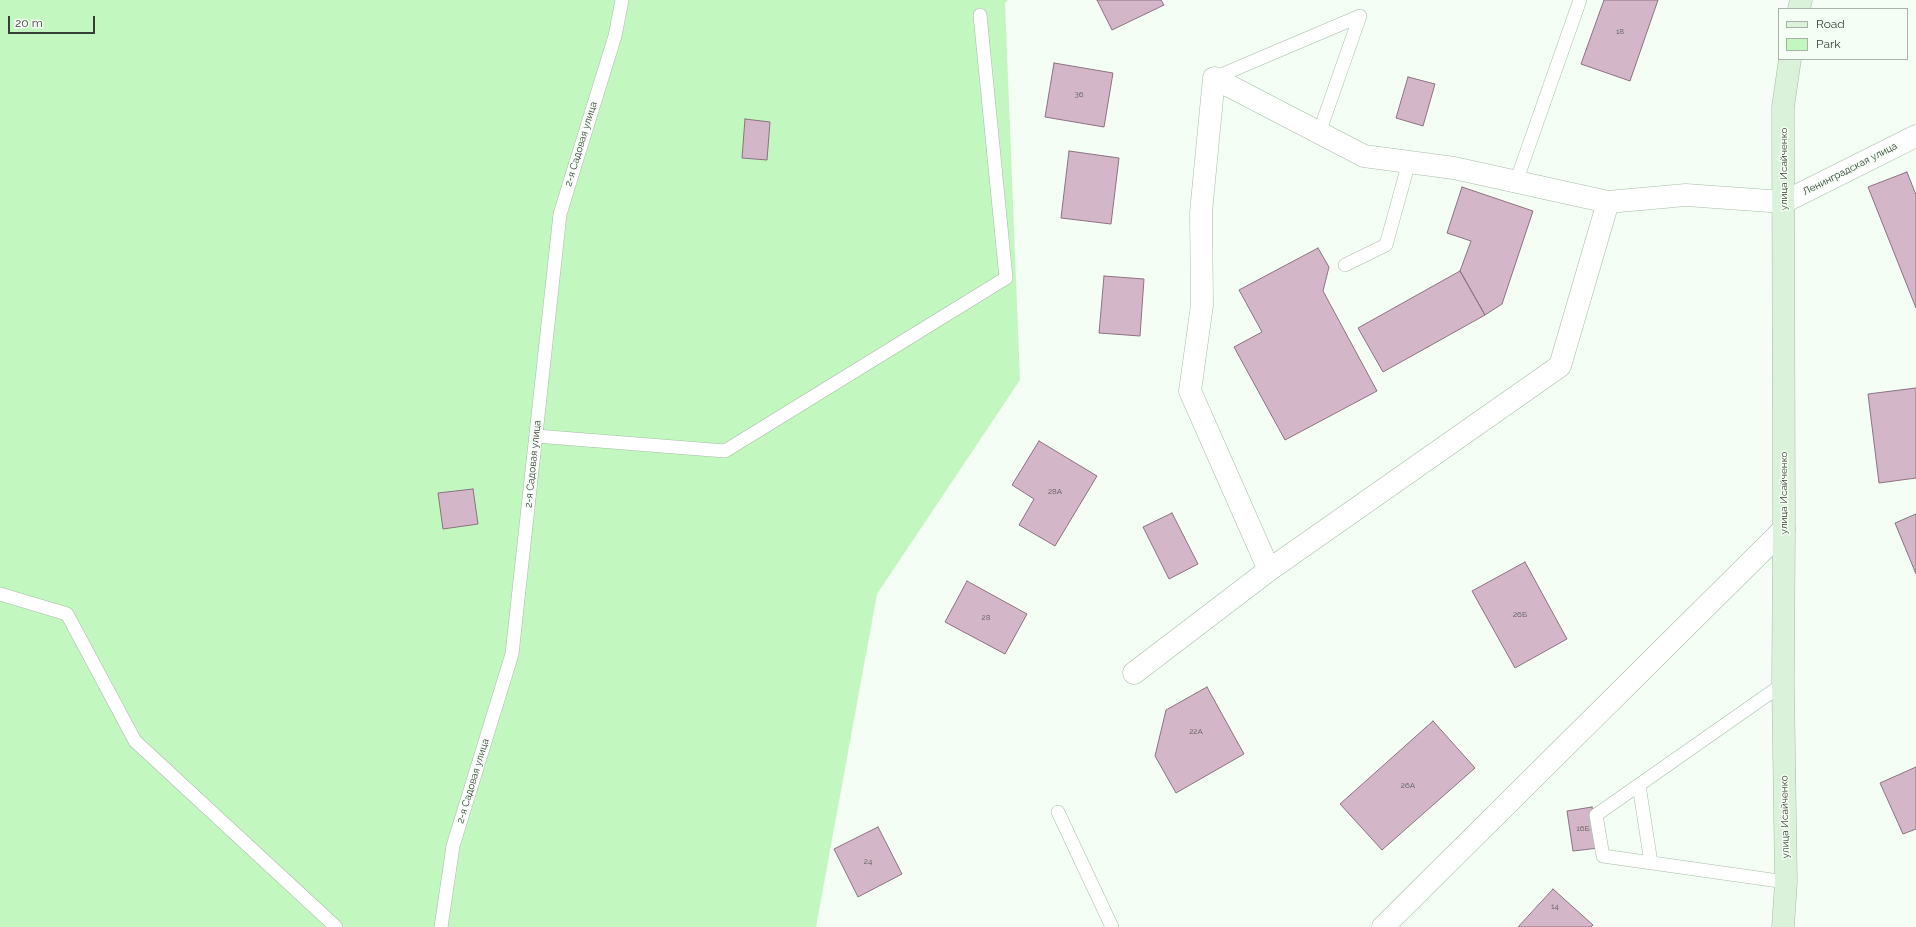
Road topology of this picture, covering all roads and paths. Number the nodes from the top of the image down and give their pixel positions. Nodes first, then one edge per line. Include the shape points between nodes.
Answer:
1 (622, 0) edge
2 (1580, 0) edge
3 (980, 15) dead end
4 (1790, 60) edge
5 (1214, 78) junction
6 (1319, 133) junction
7 (1916, 136) edge
8 (1409, 162) junction
9 (1516, 182) junction
10 (1608, 202) junction
11 (1784, 202) junction
12 (1345, 265) dead end
13 (536, 436) junction
14 (1784, 529) junction
15 (1269, 570) junction
16 (0, 594) edge
17 (1134, 673) dead end
18 (1783, 684) junction
19 (1639, 785) junction
20 (1058, 812) dead end
21 (1651, 863) junction
22 (1786, 882) junction
23 (336, 927) edge
24 (441, 927) edge
25 (1112, 927) edge
26 (1383, 927) edge
27 (1783, 927) edge

1 - 13 lane, 2-я Садовая улица via 615,36 560,214
2 - 9 lane
3 - 13 lane via 1006,278 725,450
4 - 11 main road, улица Исайченко via 1783,107
5 - 6 street
5 - 6 lane via 1360,16
5 - 15 street via 1201,212 1202,305 1190,391
6 - 8 street via 1364,156
7 - 11 street, Ленинградская улица
8 - 9 street via 1454,168
8 - 12 lane via 1386,245
9 - 10 street
10 - 11 street via 1686,195
10 - 15 street via 1560,366
11 - 14 main road, улица Исайченко
13 - 24 lane, 2-я Садовая улица via 512,654 453,846
14 - 18 main road, улица Исайченко
14 - 26 street
15 - 17 street
16 - 23 lane via 67,614 135,741
18 - 19 lane
18 - 22 main road, улица Исайченко
19 - 21 lane
19 - 21 lane via 1596,815 1597,822 1603,856
20 - 25 lane
21 - 22 lane
22 - 27 main road, улица Исайченко

